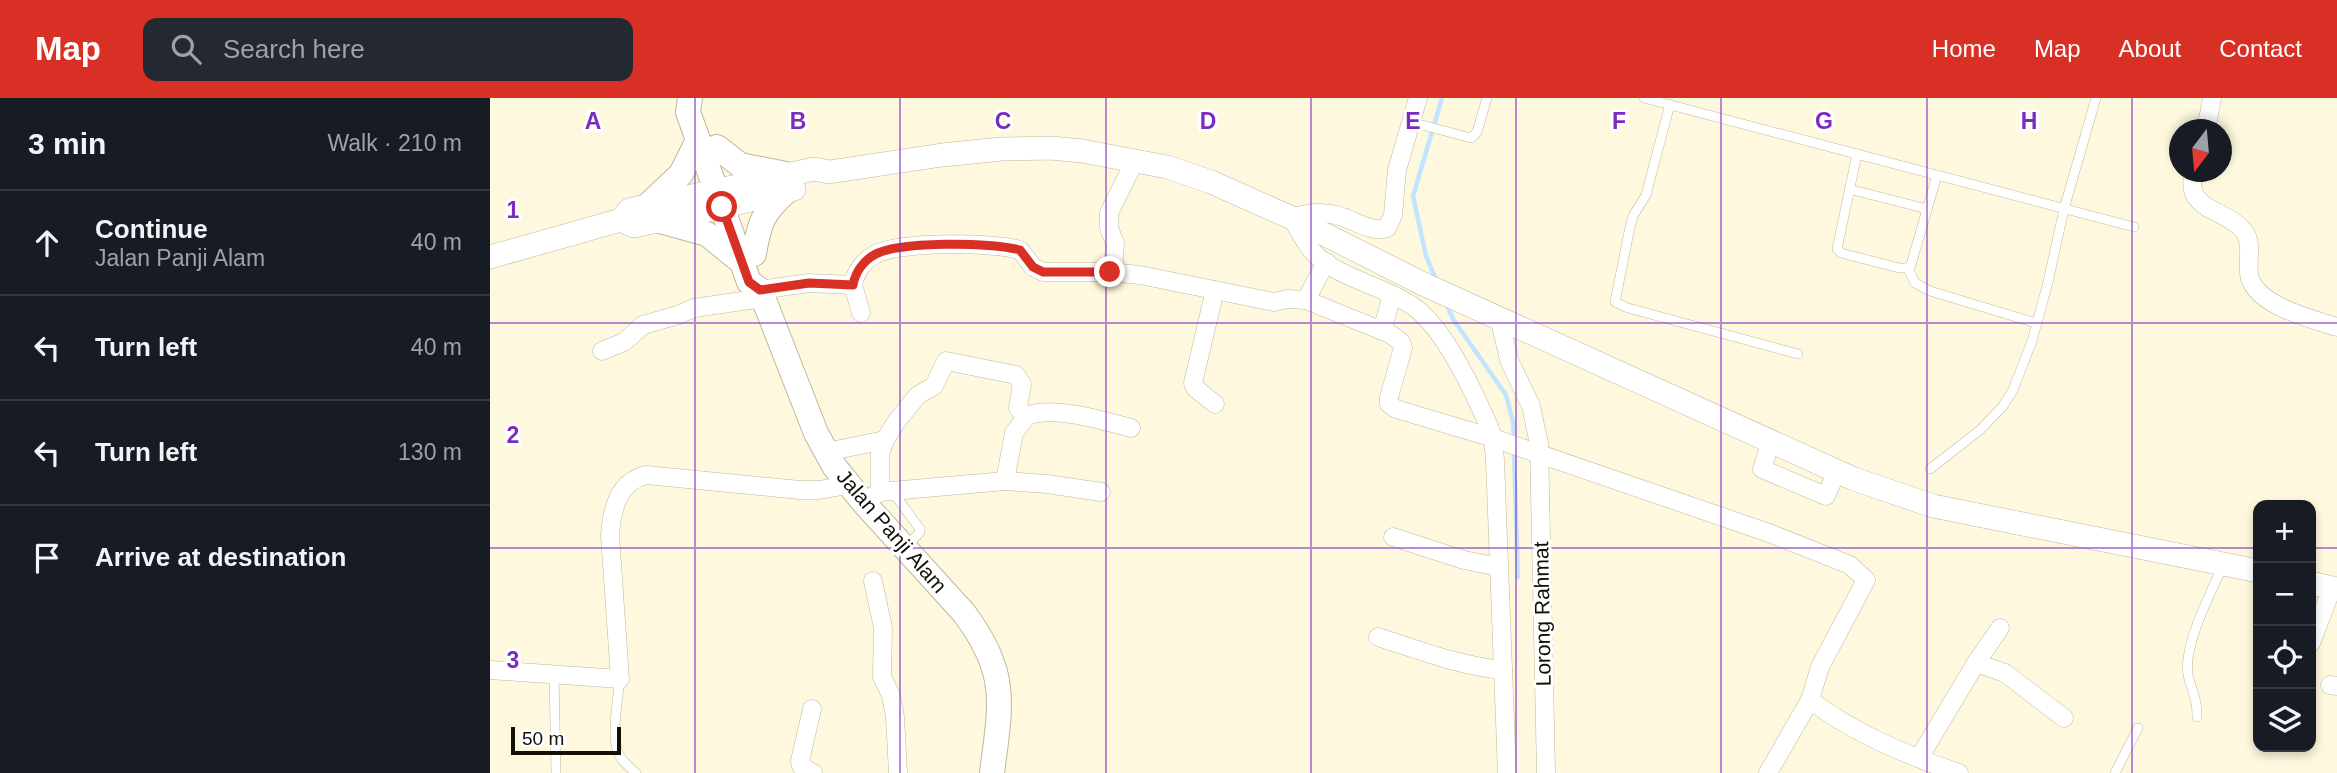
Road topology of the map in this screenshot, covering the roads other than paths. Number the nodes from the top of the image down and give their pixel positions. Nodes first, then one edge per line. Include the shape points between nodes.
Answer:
1 (690, 98) edge
2 (1418, 98) edge
3 (1487, 98) edge
4 (1644, 98) edge
5 (2096, 98) edge
6 (2212, 98) edge
7 (1670, 104) junction
8 (2208, 119) edge
9 (1411, 122) junction
10 (708, 143) junction
11 (1857, 154) junction
12 (1135, 160) junction
13 (1937, 175) junction
14 (2191, 182) edge
15 (786, 183) junction
16 (1849, 189) junction
17 (727, 196) junction
18 (1927, 209) junction
19 (2064, 209) junction
20 (654, 213) junction
21 (1292, 218) junction
22 (2134, 227) dead end
23 (490, 257) edge
24 (748, 258) junction
25 (1326, 262) junction
26 (1908, 268) junction
27 (1113, 272) junction
28 (853, 285) junction
29 (1215, 290) junction
30 (762, 294) junction
31 (1392, 295) junction
32 (1306, 300) junction
33 (861, 313) dead end
34 (1499, 317) junction
35 (2036, 323) junction
36 (2337, 327) edge
37 (1382, 331) junction
38 (602, 351) dead end
39 (1798, 354) dead end
40 (1215, 404) dead end
41 (1025, 417) junction
42 (1131, 428) dead end
43 (1496, 439) junction
44 (885, 440) junction
45 (825, 452) junction
46 (1536, 454) junction
47 (1930, 469) dead end
48 (1005, 481) junction
49 (871, 492) junction
50 (1101, 492) dead end
51 (1393, 537) dead end
52 (2224, 564) junction
53 (1499, 567) junction
54 (2253, 570) edge
55 (873, 581) dead end
56 (2327, 586) edge
57 (2316, 626) edge
58 (2000, 628) dead end
59 (1378, 637) dead end
60 (1976, 663) junction
61 (490, 670) edge
62 (1503, 670) junction
63 (554, 676) junction
64 (620, 679) junction
65 (1810, 700) junction
66 (812, 709) dead end
67 (2064, 718) dead end
68 (2197, 718) dead end
69 (2138, 728) dead end
70 (1919, 758) junction
71 (556, 773) edge
72 (636, 773) edge
73 (813, 773) edge
74 (898, 773) edge
75 (992, 773) edge
76 (1507, 773) edge
77 (1546, 773) edge
78 (1768, 773) edge
79 (1959, 773) edge
80 (2115, 773) edge

1 - 10 main road, Jalan Panji Alam via 703,108
2 - 9 street
3 - 9 lane via 1471,138
4 - 7 lane
5 - 19 lane
6 - 8 street
7 - 11 lane
7 - 39 lane via 1646,195 1633,216 1615,302
9 - 21 street via 1387,228 1379,230 1321,212
10 - 15 main road via 740,165
10 - 17 main road, Jalan Panji Alam
10 - 20 main road
11 - 13 lane
11 - 16 lane
12 - 15 street via 1051,148 1002,149 829,172 814,169
12 - 21 street via 1189,173
12 - 27 street via 1109,213 1108,228 1115,243
13 - 18 lane
13 - 19 lane
14 - 36 street via 2203,205 2235,223 2247,236 2249,277 2254,286 2288,311
15 - 17 street
15 - 24 main road via 763,217
16 - 18 lane
16 - 26 lane via 1839,251
17 - 20 street
17 - 24 main road, Jalan Panji Alam
18 - 26 lane
19 - 22 lane
19 - 35 lane
20 - 23 street via 629,210 621,220
20 - 24 main road via 707,234
21 - 25 street via 1308,247
21 - 34 street
24 - 30 main road, Jalan Panji Alam via 749,282
25 - 31 street
25 - 32 street
26 - 35 lane via 1915,283 1930,291
27 - 28 street via 1043,272 1020,250 955,244 882,251 866,261
27 - 29 street
28 - 30 street via 809,283
28 - 33 street
29 - 32 street via 1274,302
29 - 40 street via 1194,383
30 - 38 street via 694,307 643,325 624,342
30 - 45 main road, Jalan Panji Alam
31 - 37 street
31 - 43 street via 1414,307 1438,332
32 - 37 street
34 - 46 street, Lorong Rahmat via 1509,360 1531,406 1539,444
34 - 52 street via 1837,471 1933,506
35 - 47 lane via 2023,366 2003,406
37 - 43 street via 1403,344 1389,397 1391,406
41 - 42 street via 1041,412 1080,416
41 - 44 street via 1018,408 1022,384 1016,375 948,360 934,386 918,395
41 - 48 street via 1014,433
43 - 46 street
43 - 53 street
44 - 45 street
44 - 49 street
45 - 49 main road, Jalan Panji Alam
46 - 65 street via 1769,533 1850,565 1867,580 1820,667
46 - 77 street, Lorong Rahmat
48 - 49 street
48 - 50 street
49 - 64 street via 646,475 635,478 624,487 611,517
49 - 75 main road, Jalan Panji Alam via 904,548 980,634 995,665 999,716
51 - 53 street
52 - 54 street
52 - 68 lane via 2190,648 2188,674 2197,699
53 - 62 street
55 - 74 street via 883,628 882,677 895,717
56 - 57 street
58 - 60 street
59 - 62 street via 1455,662
60 - 67 street via 2005,673
60 - 70 street
61 - 63 street
62 - 76 street
63 - 64 street
63 - 71 lane
64 - 72 lane via 615,741 625,764
65 - 70 street via 1836,720
65 - 78 street
66 - 73 street via 800,761
69 - 80 lane
70 - 79 street

